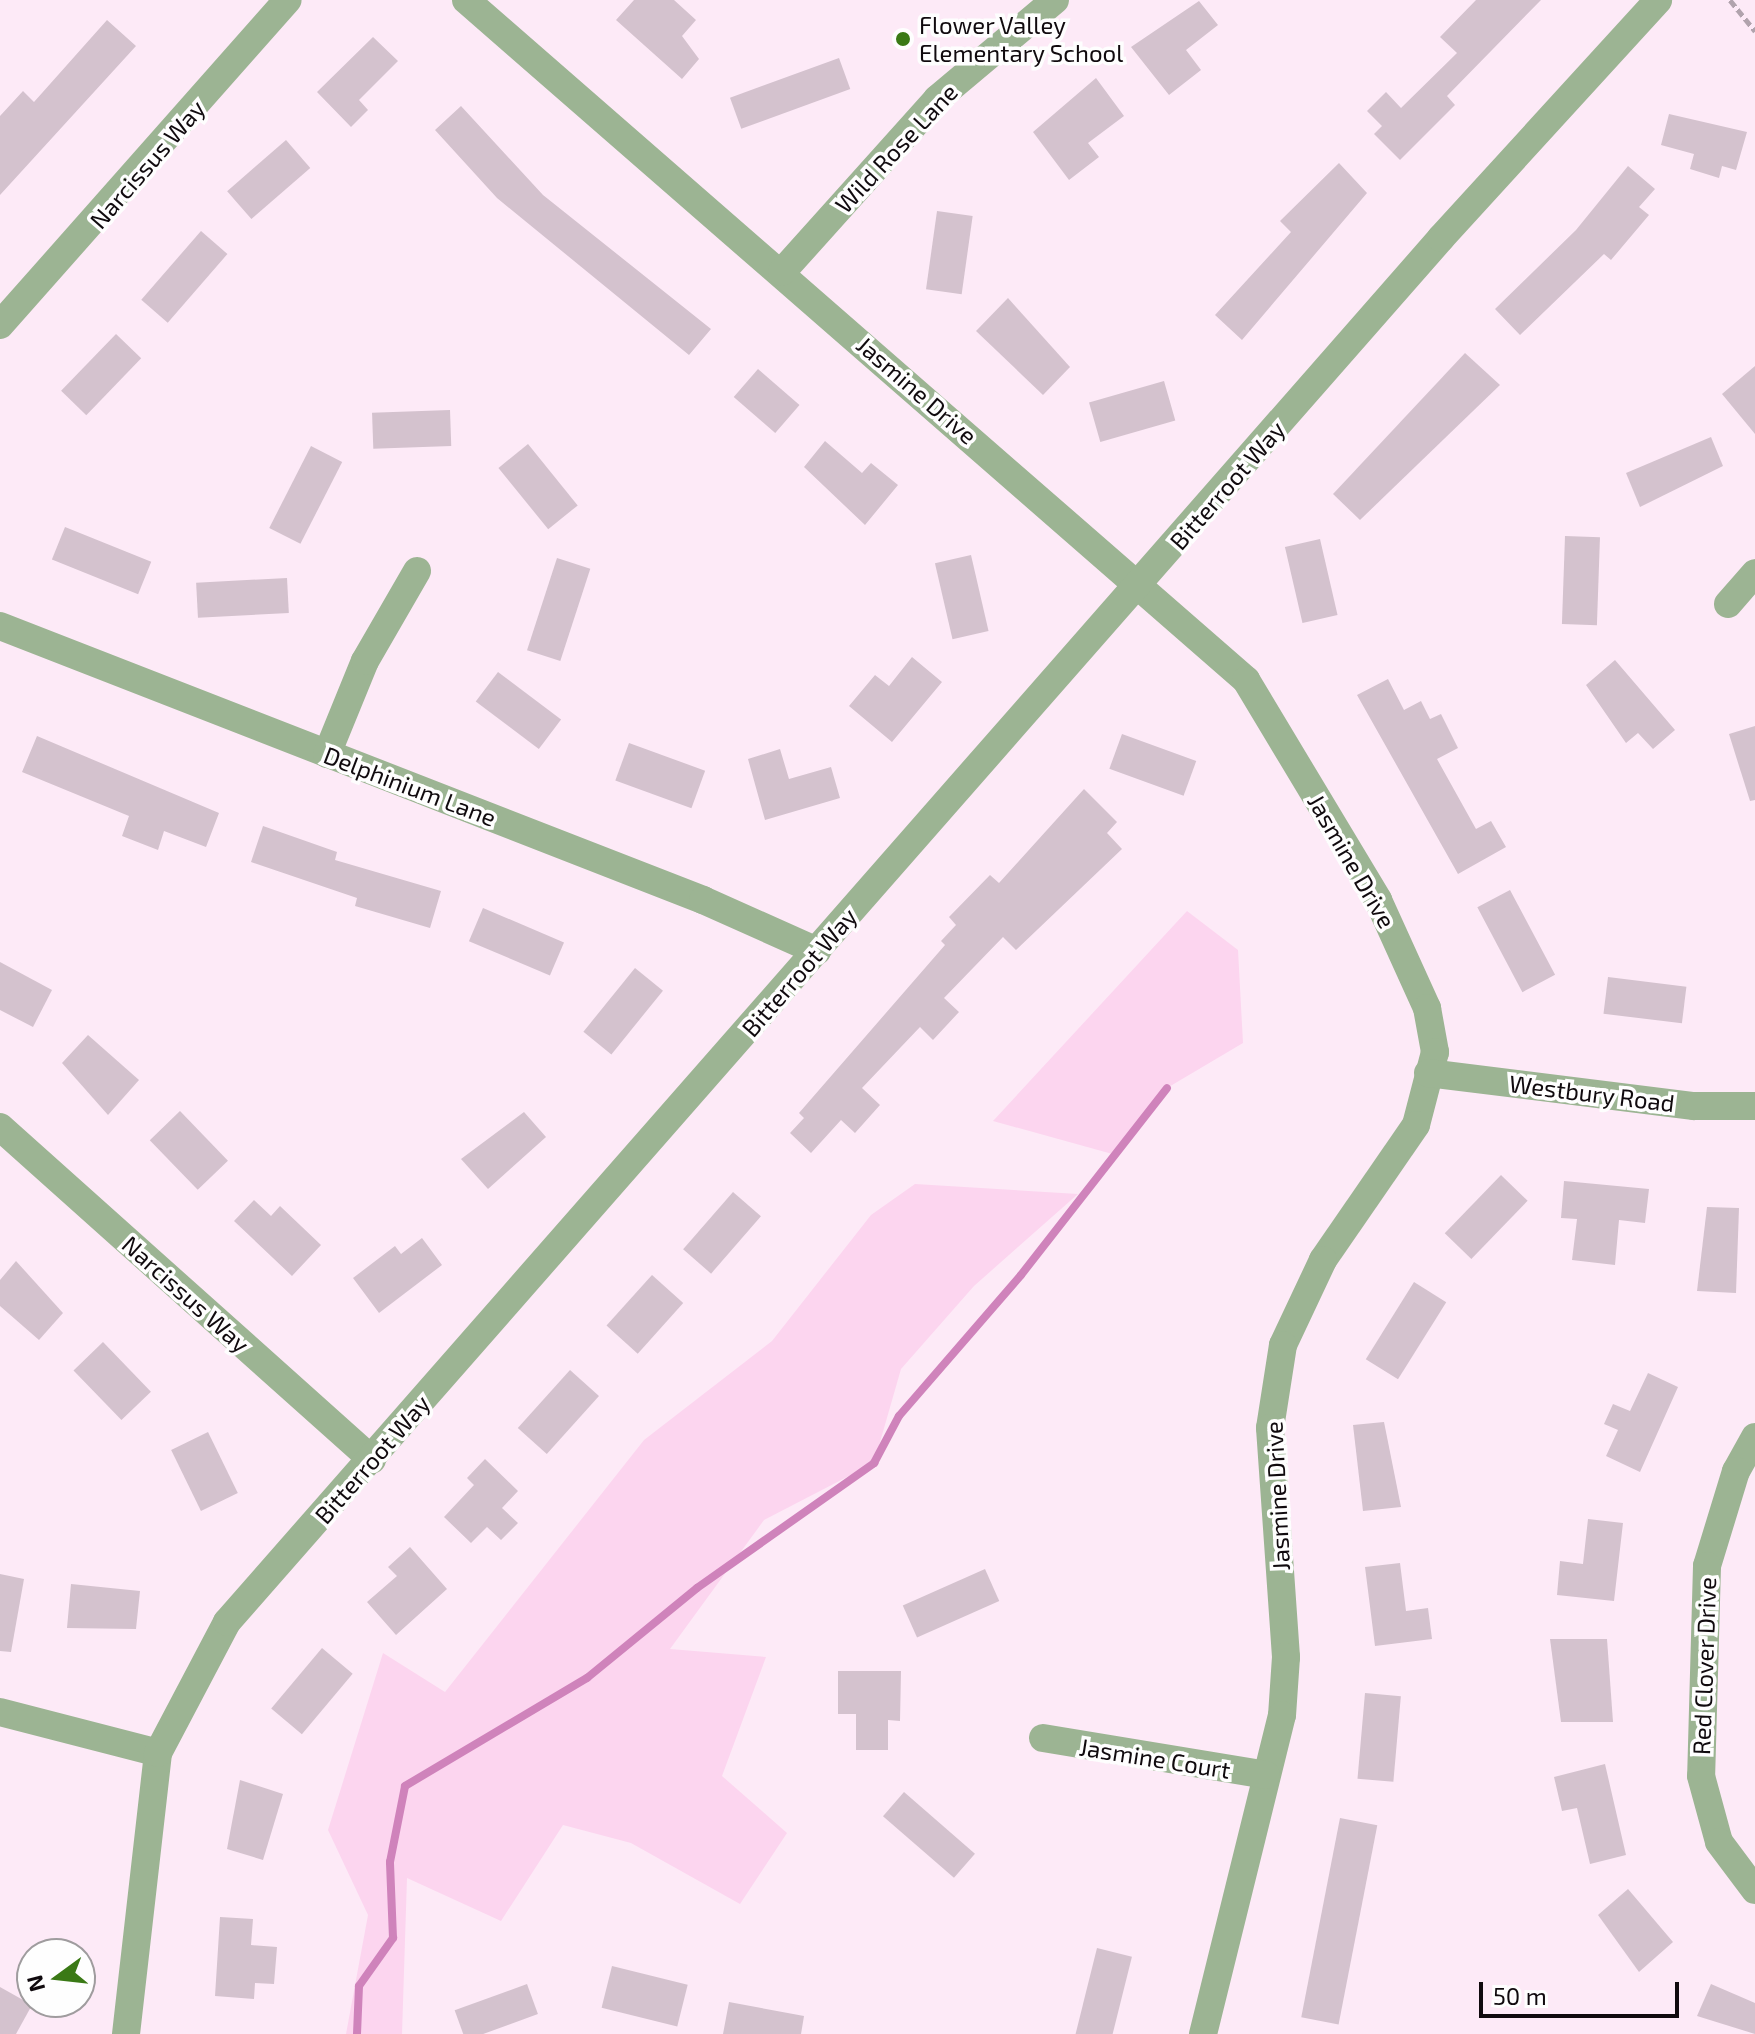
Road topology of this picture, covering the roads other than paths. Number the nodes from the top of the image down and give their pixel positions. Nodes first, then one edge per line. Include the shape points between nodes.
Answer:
1 (288, 0) edge
2 (466, 0) edge
3 (1055, 0) edge
4 (1658, 0) edge
5 (782, 272) junction
6 (0, 325) edge
7 (417, 571) dead end
8 (1755, 573) edge
9 (1141, 585) junction
10 (1728, 604) dead end
11 (0, 626) edge
12 (327, 754) junction
13 (817, 951) junction
14 (1428, 1073) junction
15 (1755, 1106) edge
16 (0, 1127) edge
17 (1755, 1437) edge
18 (372, 1460) junction
19 (0, 1712) edge
20 (1043, 1738) dead end
21 (158, 1753) junction
22 (1266, 1775) junction
23 (1755, 1890) edge
24 (126, 2034) edge
25 (1203, 2034) edge

1 - 6 street, Narcissus Way
2 - 5 street, Jasmine Drive
3 - 5 street, Wild Rose Lane via 937,99
4 - 9 street, Bitterroot Way
5 - 9 street, Jasmine Drive
7 - 12 street via 365,661
8 - 10 street
9 - 13 street, Bitterroot Way
9 - 14 street, Jasmine Drive via 1246,680 1378,900 1427,1008 1435,1052
11 - 12 street, Delphinium Lane
12 - 13 street, Delphinium Lane
13 - 18 street, Bitterroot Way
14 - 15 street, Westbury Road via 1694,1106
14 - 22 street, Jasmine Drive via 1416,1125 1323,1260 1283,1345 1270,1428 1286,1657 1282,1715
16 - 18 street, Narcissus Way
17 - 23 street, Red Clover Drive via 1736,1471 1707,1566 1701,1776 1719,1842
18 - 21 street, Bitterroot Way via 227,1622
19 - 21 street
20 - 22 street, Jasmine Court
21 - 24 street, Bitterroot Way
22 - 25 street, Jasmine Drive

